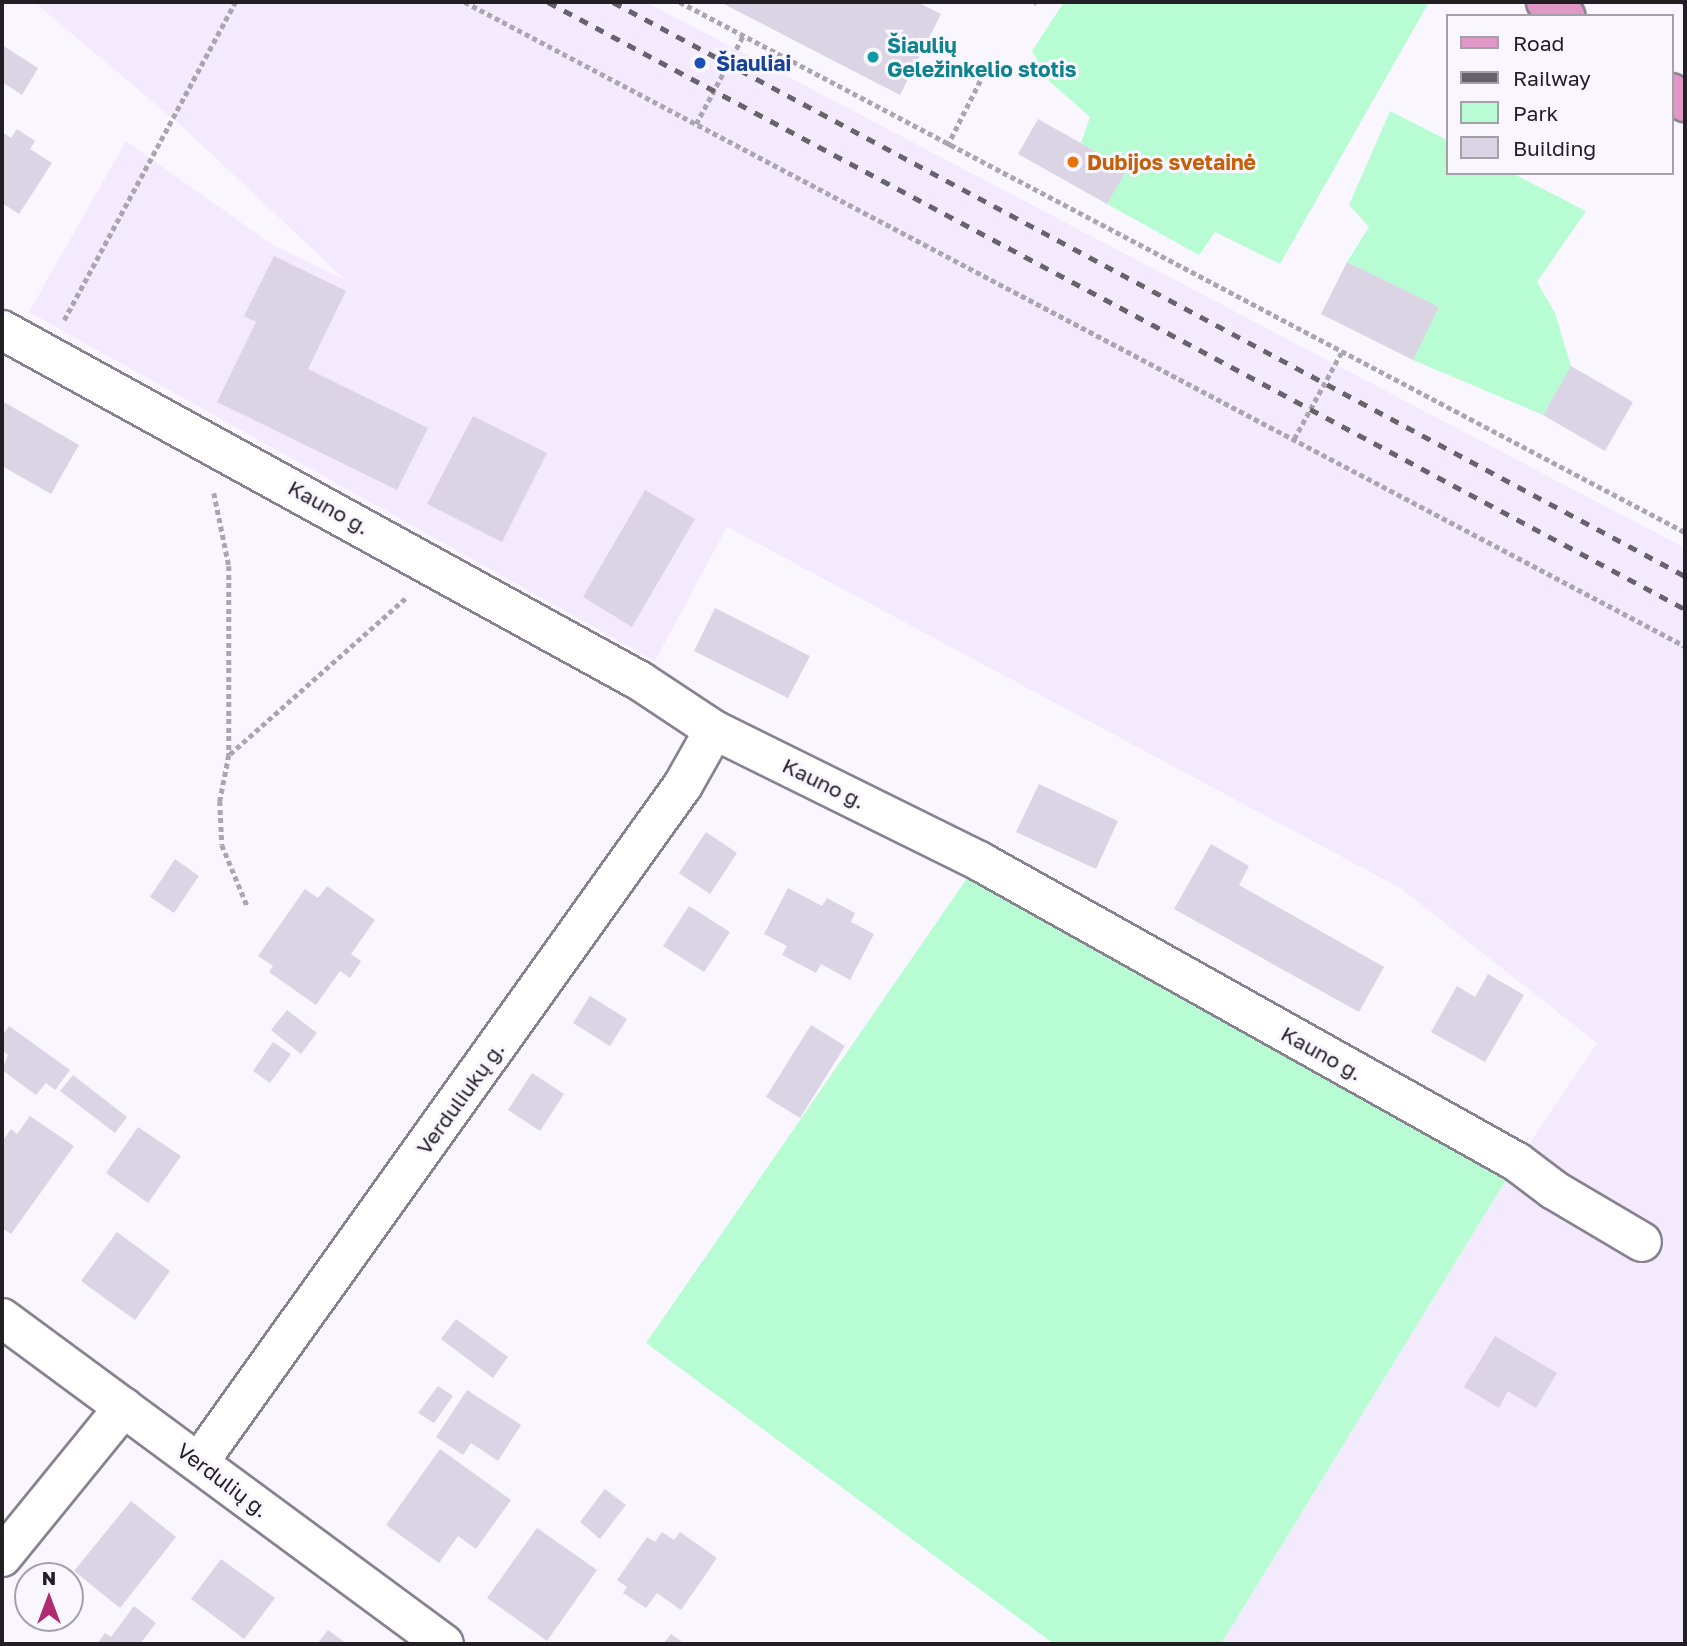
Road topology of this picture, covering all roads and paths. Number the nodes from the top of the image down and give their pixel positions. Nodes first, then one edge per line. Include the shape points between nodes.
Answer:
1 (234, 2) edge
2 (465, 2) edge
3 (680, 2) edge
4 (1546, 2) edge
5 (1562, 14) edge
6 (743, 36) junction
7 (985, 73) dead end
8 (696, 124) junction
9 (947, 146) junction
10 (65, 317) dead end
11 (2, 330) edge
12 (1341, 354) junction
13 (1294, 439) junction
14 (214, 443) junction
15 (1685, 532) edge
16 (439, 568) junction
17 (1685, 646) edge
18 (714, 730) junction
19 (229, 755) junction
20 (247, 905) dead end
21 (1643, 1242) dead end
22 (2, 1318) edge
23 (124, 1407) junction
24 (199, 1462) junction
25 (2, 1557) edge
26 (444, 1644) edge

1 - 10 path
2 - 8 path
3 - 6 path
4 - 5 main road
6 - 8 path
6 - 9 path
7 - 9 path
8 - 13 path
9 - 12 path
11 - 14 street, Kauno g.
12 - 13 path
12 - 15 path
13 - 17 path
14 - 16 street, Kauno g.
14 - 19 path via 214,496 229,566
16 - 18 street, Kauno g. via 640,681
16 - 19 path
18 - 21 street, Kauno g. via 979,861 1517,1162 1554,1191
18 - 24 street, Verduliukų g. via 683,785
19 - 20 path via 220,801 222,845
22 - 23 street, Verdulių g.
23 - 24 street, Verdulių g.
23 - 25 street
24 - 26 street, Verdulių g.

